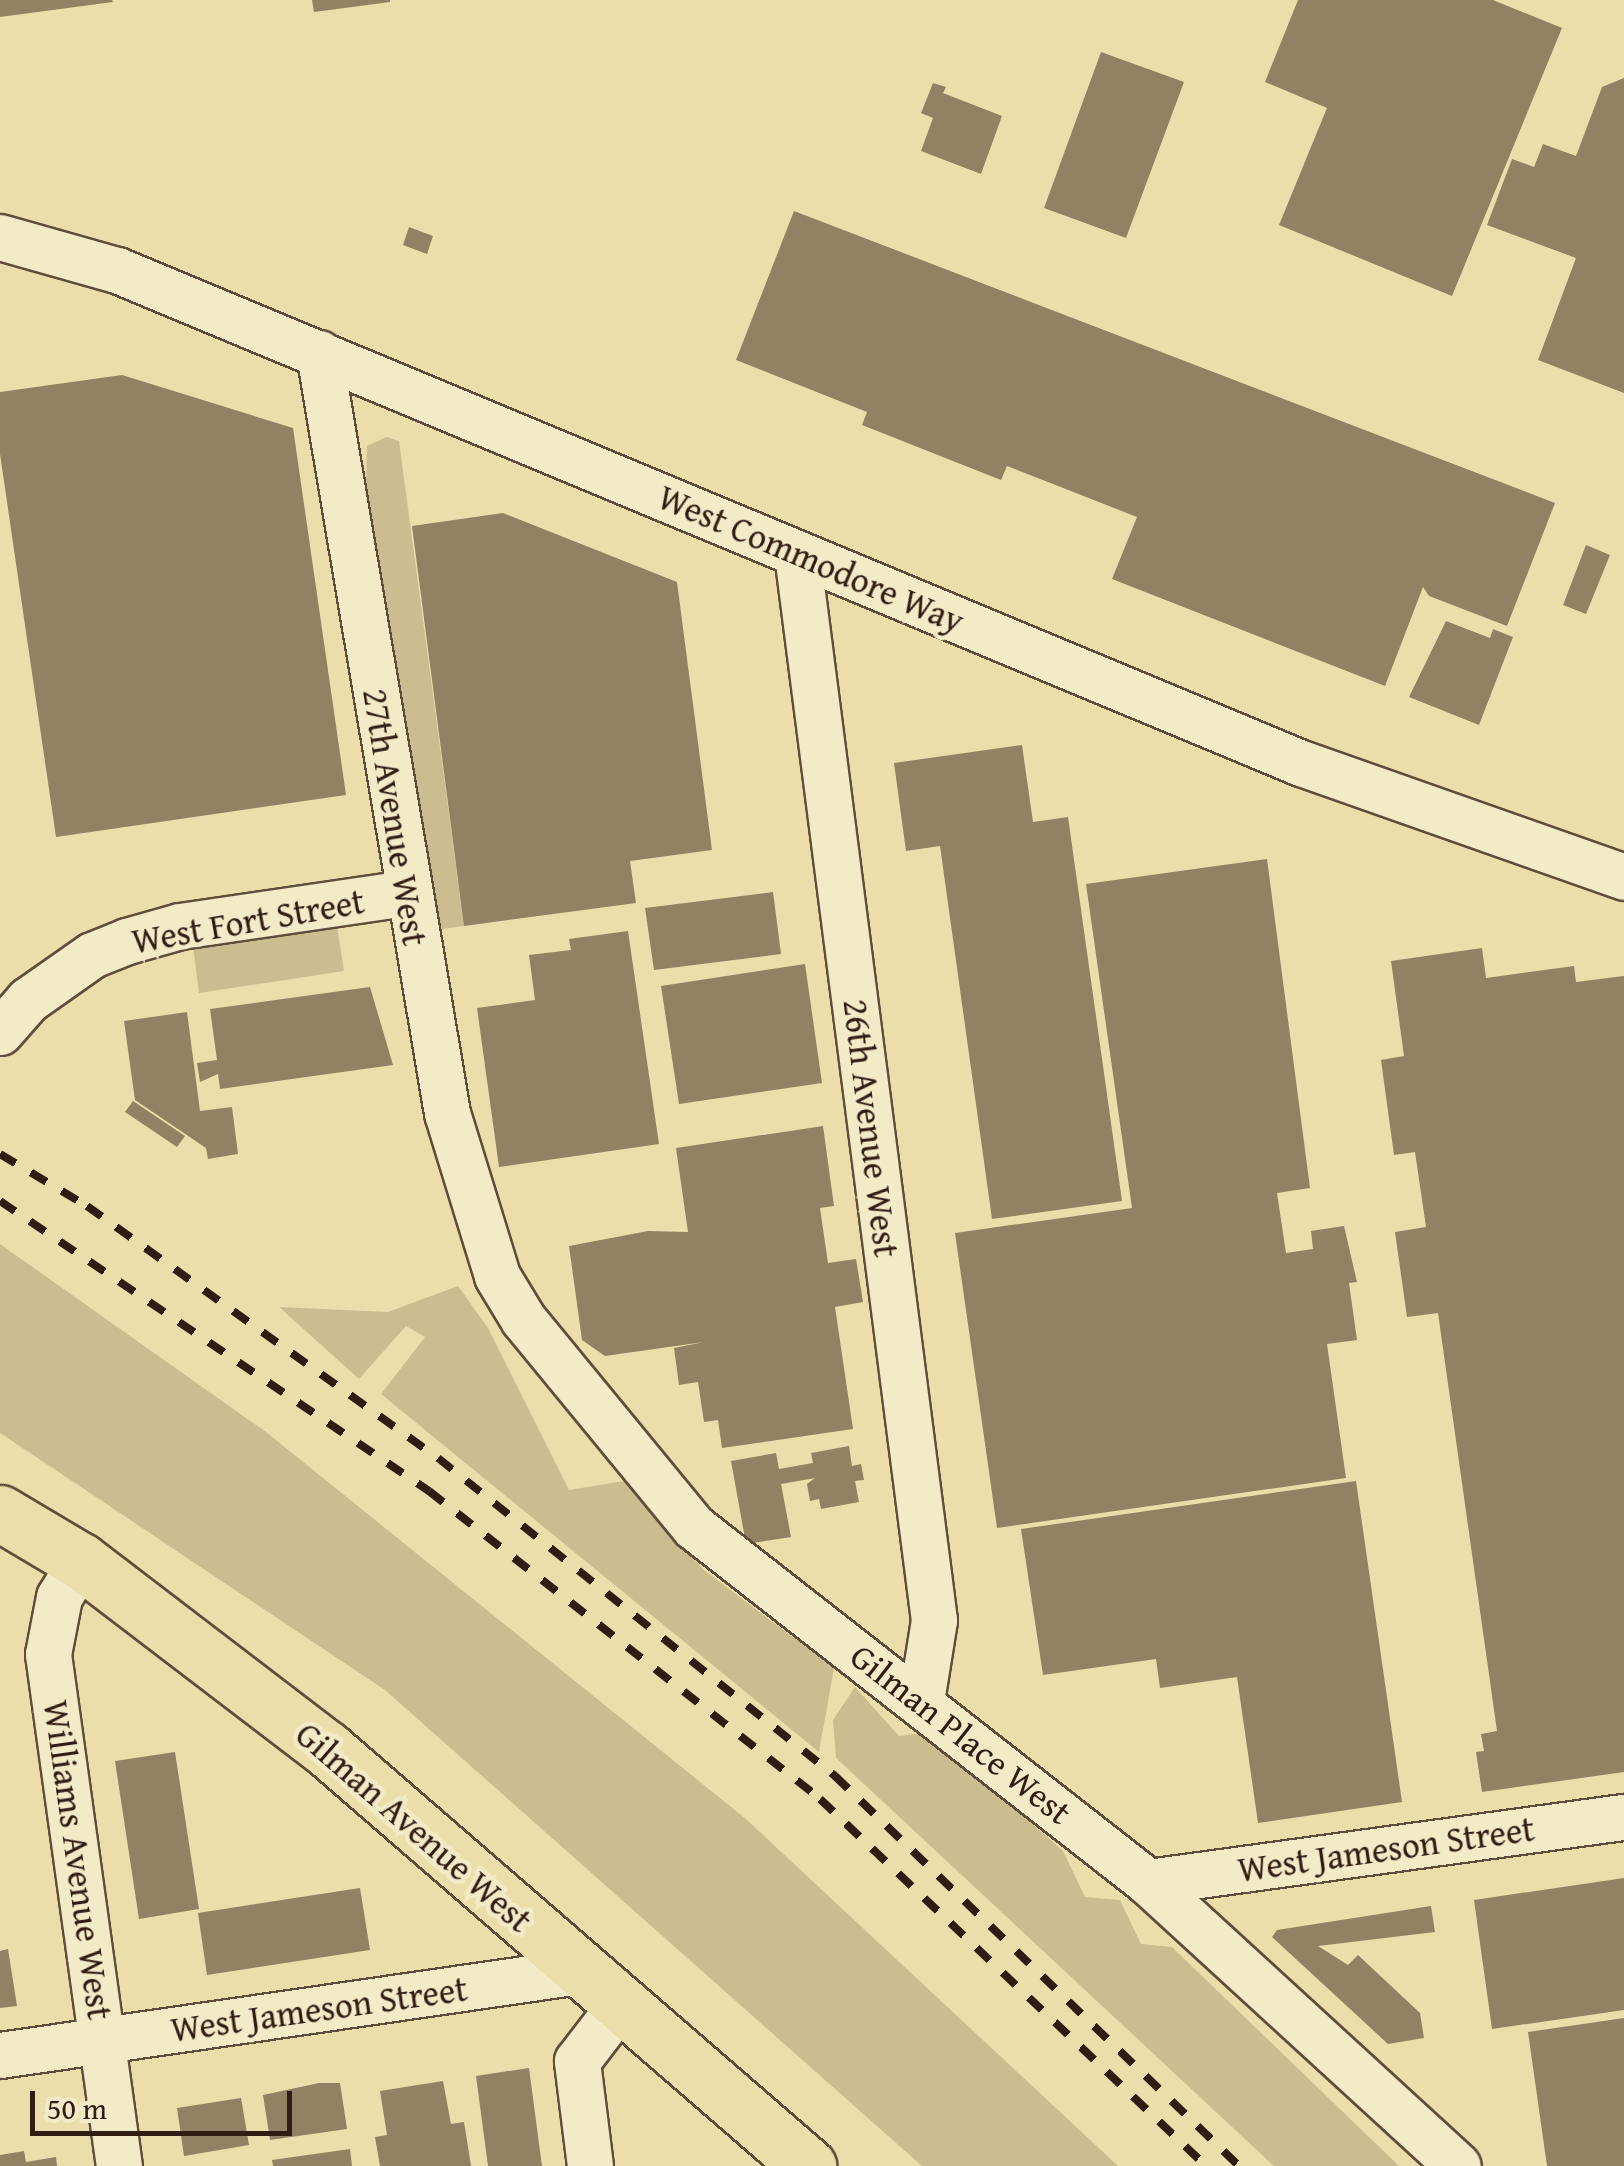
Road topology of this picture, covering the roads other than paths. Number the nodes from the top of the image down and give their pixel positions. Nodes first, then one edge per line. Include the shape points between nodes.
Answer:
1 (0, 237) edge
2 (319, 353) junction
3 (797, 554) junction
4 (1624, 877) edge
5 (406, 893) junction
6 (0, 1032) edge
7 (496, 1276) joint
8 (0, 1512) edge
9 (80, 1561) junction
10 (921, 1700) junction
11 (1624, 1817) edge
12 (1148, 1882) junction
13 (599, 1988) junction
14 (103, 2040) junction
15 (0, 2054) edge
16 (119, 2166) edge
17 (590, 2166) edge
18 (808, 2166) edge
19 (1458, 2166) edge

1 - 2 street, West Commodore Way via 117,270
2 - 3 street, West Commodore Way
2 - 5 street, 27th Avenue West
3 - 4 street, West Commodore Way via 1301,763
3 - 10 street, 26th Avenue West via 934,1620
5 - 6 street, West Fort Street via 180,926 127,941 92,955 28,1000
5 - 7 street, 27th Avenue West via 447,1114
7 - 10 street, Gilman Place West via 523,1319 694,1527
8 - 9 main road, Gilman Avenue West
9 - 13 main road, Gilman Avenue West via 327,1749
9 - 14 street, Williams Avenue West via 58,1596 48,1654
10 - 12 street, Gilman Place West
11 - 12 street, West Jameson Street
12 - 19 street, Gilman Place West
13 - 14 street, West Jameson Street
13 - 17 street via 578,2061
13 - 18 main road, Gilman Avenue West
14 - 15 street, West Jameson Street
14 - 16 street, Williams Avenue West

